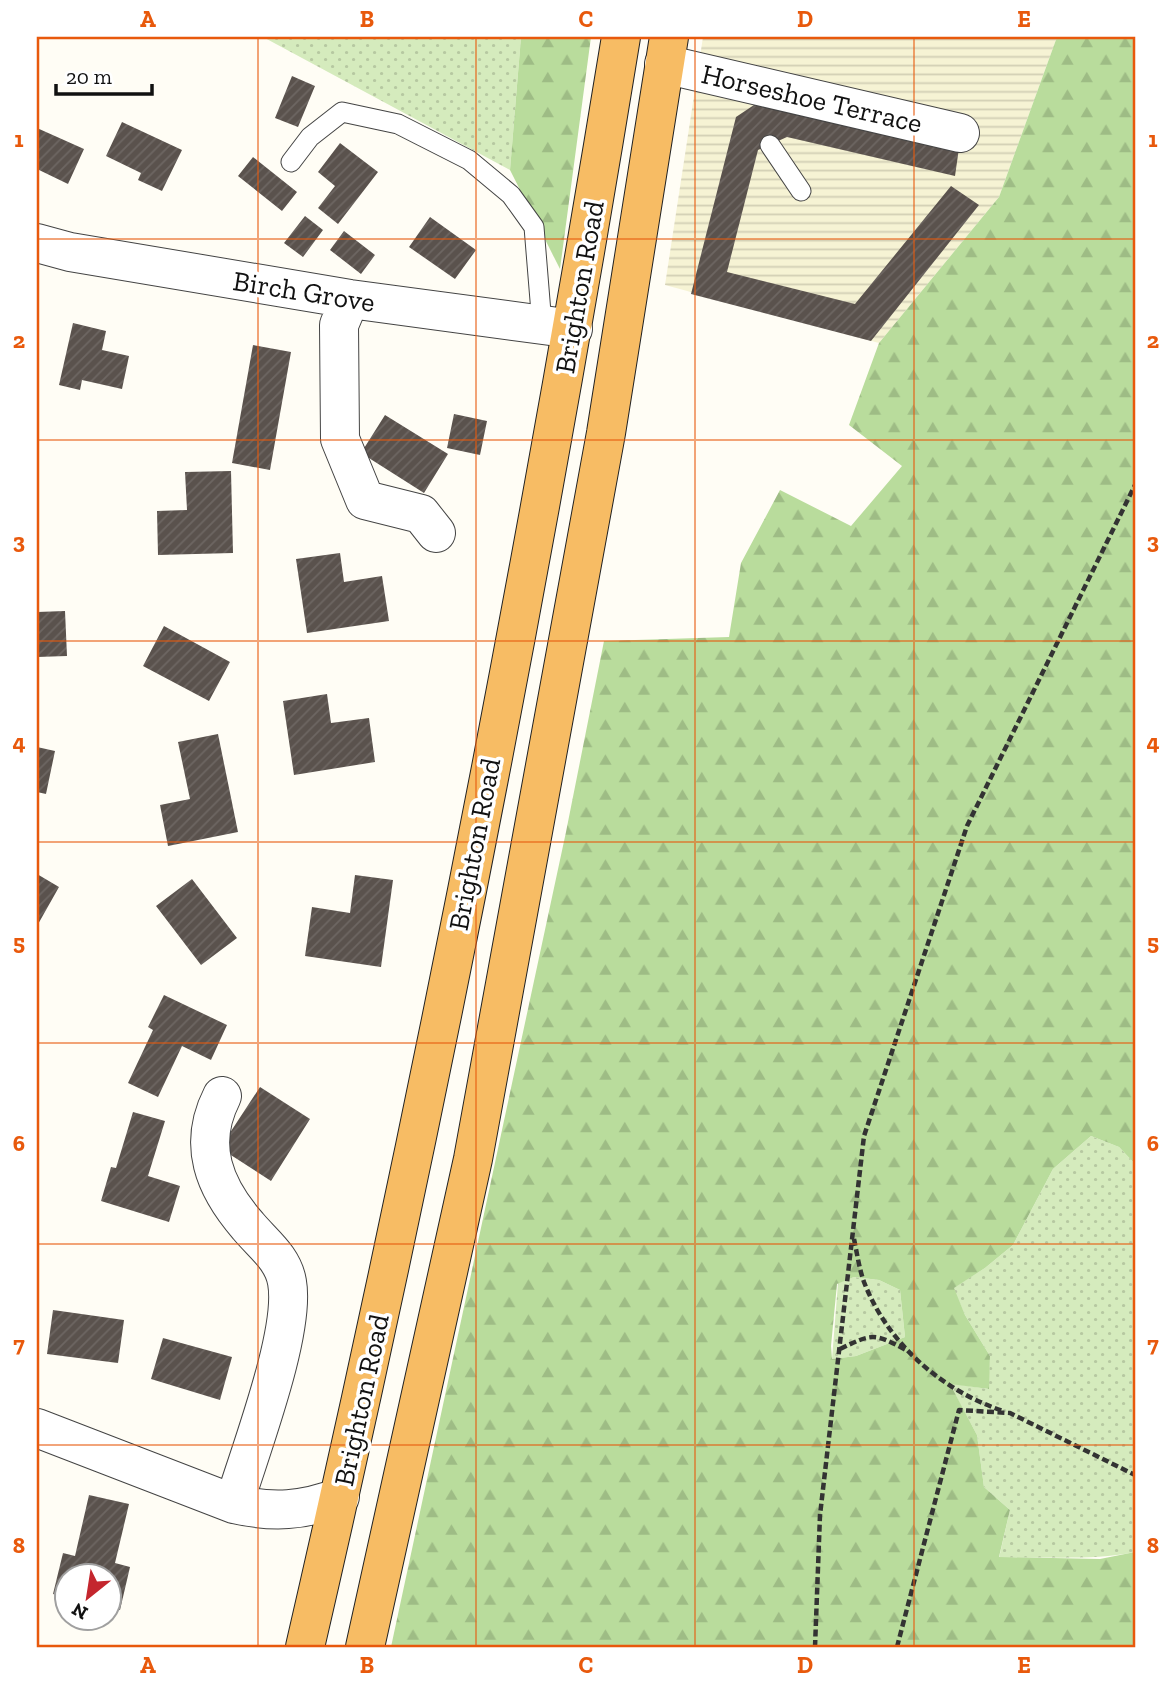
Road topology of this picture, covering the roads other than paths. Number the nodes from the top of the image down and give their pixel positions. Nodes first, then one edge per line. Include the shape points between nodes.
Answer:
1 (621, 37) edge
2 (666, 50) edge
3 (960, 133) dead end
4 (770, 145) dead end
5 (291, 162) dead end
6 (801, 191) dead end
7 (37, 243) edge
8 (350, 299) junction
9 (558, 327) junction
10 (436, 533) dead end
11 (222, 1096) dead end
12 (37, 1428) edge
13 (340, 1497) junction
14 (234, 1504) junction
15 (305, 1647) edge
16 (365, 1647) edge

1 - 9 highway, Brighton Road
2 - 3 street, Horseshoe Terrace via 742,93
2 - 16 highway, Brighton Road via 607,433 475,1145
4 - 6 lane
5 - 9 lane via 310,137 342,112 398,124 469,160 511,195 534,227
7 - 8 street, Birch Grove
8 - 9 street, Birch Grove
8 - 10 street via 339,325 340,439 365,500 421,514
9 - 13 highway, Brighton Road via 401,1216
11 - 14 street via 208,1139 212,1163 232,1206 282,1266 288,1300 284,1336
12 - 14 street
13 - 14 street via 288,1511
13 - 15 highway, Brighton Road

